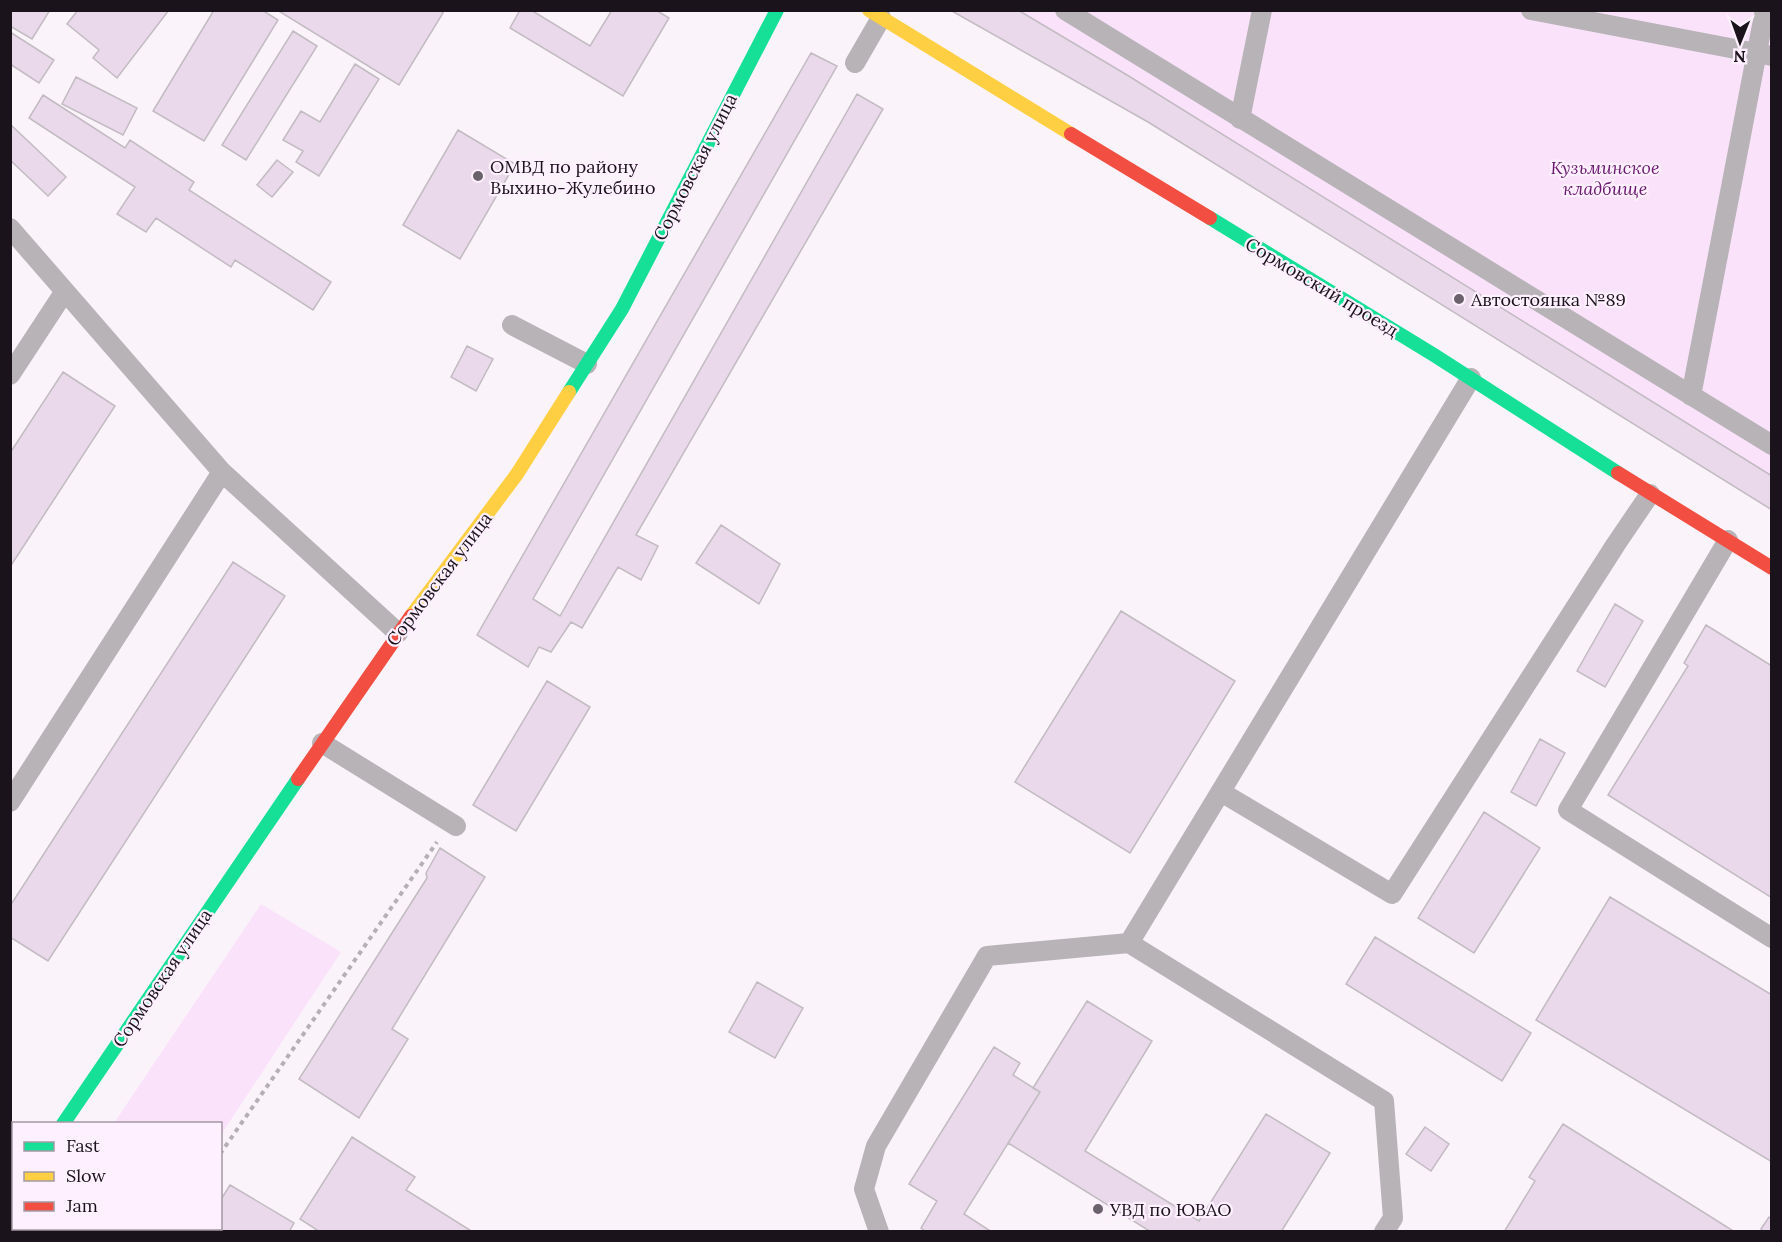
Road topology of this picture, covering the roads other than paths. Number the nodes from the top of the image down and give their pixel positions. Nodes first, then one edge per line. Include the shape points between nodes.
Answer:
1 (777, 10) edge
2 (1065, 10) edge
3 (1262, 10) edge
4 (1531, 10) edge
5 (1765, 10) edge
6 (875, 14) edge
7 (1764, 55) edge
8 (855, 63) dead end
9 (1240, 118) junction
10 (10, 228) edge
11 (65, 291) junction
12 (512, 326) dead end
13 (587, 364) junction
14 (10, 375) edge
15 (1471, 378) junction
16 (1691, 396) junction
17 (1772, 445) edge
18 (222, 472) junction
19 (1650, 494) junction
20 (1728, 540) junction
21 (1772, 568) edge
22 (398, 633) junction
23 (322, 743) junction
24 (1221, 792) junction
25 (10, 802) edge
26 (453, 824) road end
27 (1772, 938) edge
28 (1129, 943) junction
29 (64, 1122) edge
30 (879, 1232) edge
31 (1384, 1232) edge

1 - 13 street, Сормовская улица via 622,309
2 - 9 lane
3 - 9 lane
4 - 7 lane
5 - 7 lane
6 - 8 lane
6 - 15 street, Сормовский проезд
7 - 16 lane
9 - 16 lane
10 - 11 lane
11 - 14 lane
11 - 18 lane
12 - 13 lane
13 - 22 street, Сормовская улица via 517,474
15 - 19 street, Сормовский проезд
15 - 24 lane
16 - 17 lane
18 - 22 lane
18 - 25 lane
19 - 20 street, Сормовский проезд
19 - 24 lane via 1392,894
20 - 21 street, Сормовский проезд
20 - 27 lane via 1569,810
22 - 23 street, Сормовская улица
23 - 26 lane
23 - 29 street, Сормовская улица
24 - 28 lane
28 - 30 lane via 987,956 876,1146 864,1190
28 - 31 lane via 1384,1101 1393,1218

